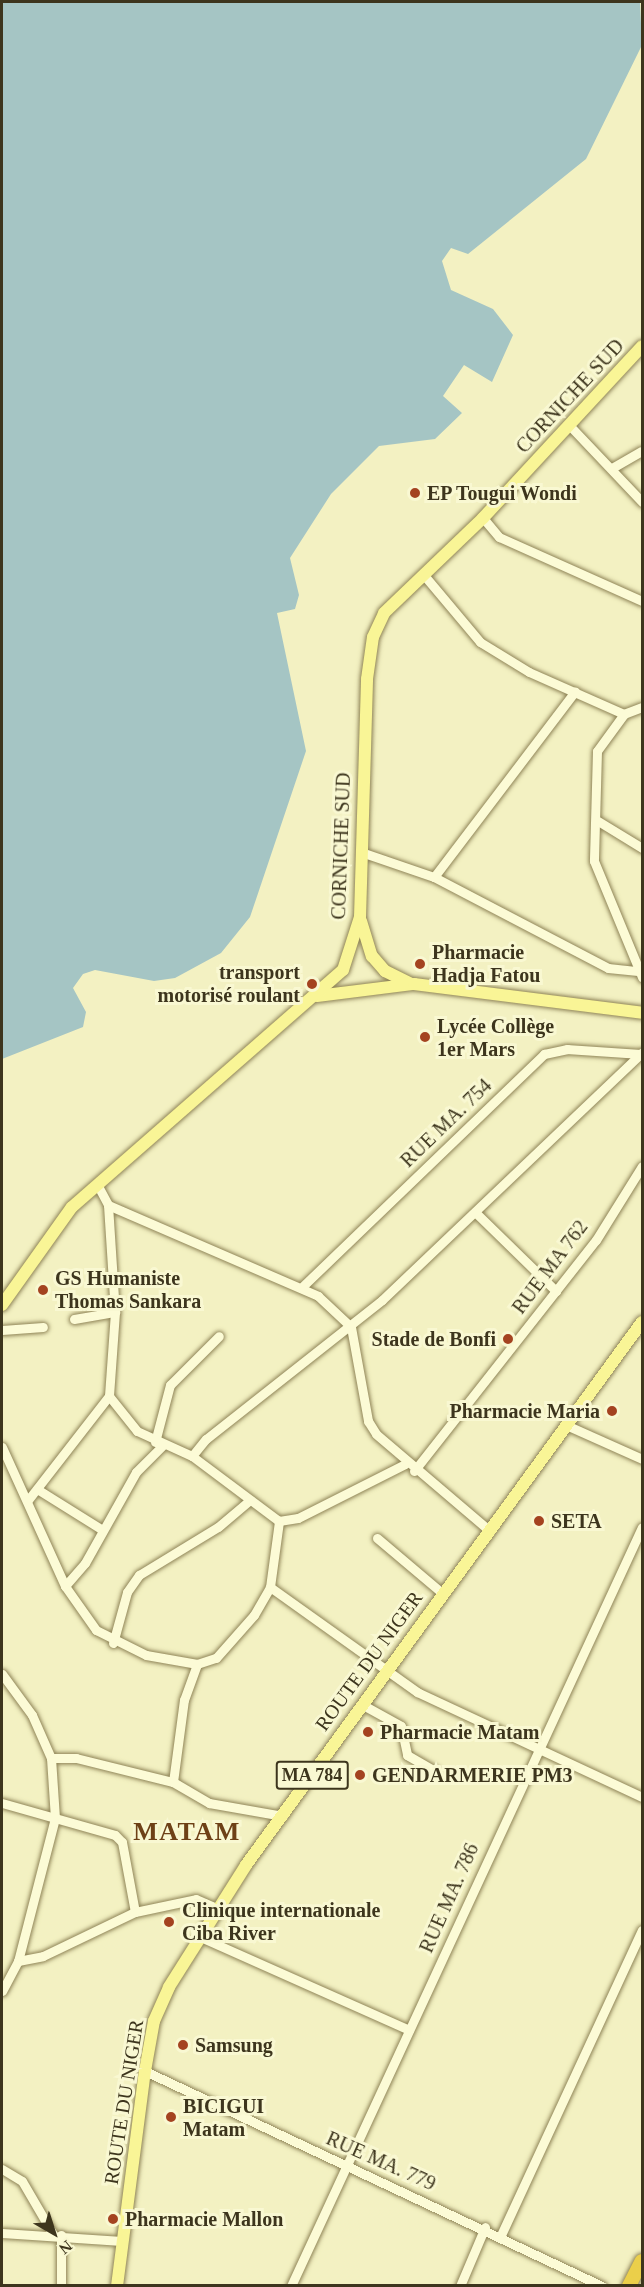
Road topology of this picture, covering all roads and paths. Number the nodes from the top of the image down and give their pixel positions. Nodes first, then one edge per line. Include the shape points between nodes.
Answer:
1 (642, 346) edge
2 (570, 426) junction
3 (642, 451) edge
4 (612, 468) junction
5 (642, 502) edge
6 (483, 518) junction
7 (423, 574) junction
8 (642, 601) edge
9 (575, 691) junction
10 (642, 707) edge
11 (624, 714) junction
12 (598, 821) junction
13 (642, 848) edge
14 (361, 852) junction
15 (434, 877) junction
16 (360, 917) junction
17 (640, 974) edge
18 (414, 984) junction
19 (317, 996) junction
20 (642, 1012) edge
21 (641, 1053) edge
22 (642, 1166) edge
23 (97, 1184) junction
24 (108, 1205) junction
25 (476, 1213) junction
26 (303, 1286) junction
27 (556, 1291) junction
28 (2, 1305) edge
29 (115, 1312) junction
30 (74, 1319) dead end
31 (642, 1322) edge
32 (43, 1327) dead end
33 (351, 1327) junction
34 (2, 1330) edge
35 (219, 1336) dead end
36 (109, 1396) junction
37 (566, 1425) junction
38 (159, 1444) junction
39 (2, 1447) edge
40 (192, 1456) junction
41 (642, 1459) edge
42 (405, 1464) junction
43 (414, 1471) junction
44 (37, 1489) junction
45 (28, 1500) junction
46 (250, 1500) junction
47 (279, 1521) junction
48 (642, 1527) edge
49 (101, 1528) junction
50 (490, 1531) junction
51 (377, 1538) dead end
52 (65, 1586) junction
53 (270, 1587) junction
54 (442, 1593) junction
55 (113, 1643) junction
56 (197, 1664) junction
57 (2, 1674) edge
58 (387, 1674) junction
59 (363, 1705) junction
60 (537, 1749) junction
61 (51, 1758) junction
62 (437, 1772) dead end
63 (173, 1782) junction
64 (642, 1797) edge
65 (2, 1803) edge
66 (283, 1816) junction
67 (55, 1818) junction
68 (216, 1908) junction
69 (135, 1912) junction
70 (642, 1930) edge
71 (198, 1936) junction
72 (18, 1961) junction
73 (2, 1974) edge
74 (13, 1975) junction
75 (2, 1991) edge
76 (409, 2030) junction
77 (145, 2071) junction
78 (346, 2165) junction
79 (2, 2169) edge
80 (485, 2227) junction
81 (2, 2233) edge
82 (57, 2235) junction
83 (501, 2235) junction
84 (122, 2241) junction
85 (642, 2261) edge
86 (61, 2286) edge
87 (117, 2286) edge
88 (291, 2286) edge
89 (460, 2286) edge
90 (602, 2286) edge
91 (629, 2286) edge

1 - 2 main road, CORNICHE SUD
2 - 4 street
2 - 6 main road, CORNICHE SUD
3 - 4 street
4 - 5 street
6 - 7 main road, CORNICHE SUD
6 - 8 street via 499,537
7 - 9 street via 480,642
7 - 14 main road, CORNICHE SUD via 384,613 373,636
9 - 11 street
9 - 15 street
10 - 11 street
11 - 12 street via 597,751
12 - 13 street
12 - 17 street via 594,861
14 - 15 street
14 - 16 main road, CORNICHE SUD
15 - 17 street via 608,968
16 - 18 main road via 372,956 385,971
16 - 19 main road, CORNICHE SUD via 346,964
18 - 19 main road
18 - 20 main road
19 - 23 main road, CORNICHE SUD
21 - 25 street
21 - 26 street, RUE MA. 754 via 567,1049 544,1054
22 - 27 street, RUE MA 762
23 - 24 street
23 - 28 main road, CORNICHE SUD via 57,1224
24 - 26 street
24 - 29 street
25 - 27 street
25 - 33 street
26 - 33 street
27 - 43 street, RUE MA 762
29 - 30 street
29 - 36 street
31 - 37 main road, ROUTE DU NIGER / MA 784
32 - 34 street
33 - 40 street via 206,1439
33 - 42 street via 368,1421
35 - 38 street via 170,1385
36 - 38 street via 118,1414
36 - 44 street
37 - 41 street
37 - 50 main road, ROUTE DU NIGER / MA 784
38 - 40 street
38 - 49 street
39 - 45 street
40 - 46 street
42 - 43 street
42 - 47 street via 298,1518
43 - 50 street
44 - 45 street
44 - 49 street
45 - 52 street
46 - 47 street
46 - 55 street via 218,1527 139,1575 127,1592
47 - 53 street
48 - 60 street, RUE MA. 786
49 - 52 street via 84,1563
50 - 54 main road, ROUTE DU NIGER / MA 784
51 - 54 street
52 - 55 street via 80,1612
53 - 56 street via 233,1641 216,1658
53 - 58 street
54 - 58 main road, ROUTE DU NIGER / MA 784
55 - 56 street
56 - 63 street via 184,1700
57 - 61 street via 32,1715
58 - 59 main road, ROUTE DU NIGER / MA 784
58 - 60 street
59 - 62 street via 401,1726 407,1755
59 - 66 main road, ROUTE DU NIGER / MA 784
60 - 64 street
60 - 76 street, RUE MA. 786
61 - 63 street via 76,1758
61 - 67 street
63 - 66 street via 209,1803
65 - 67 street
66 - 68 main road, ROUTE DU NIGER / MA 784
67 - 69 street via 115,1835 122,1842
67 - 72 street
68 - 69 street via 196,1899
68 - 71 main road, ROUTE DU NIGER / MA 784
69 - 72 street via 44,1956
70 - 83 street
71 - 76 street
71 - 77 main road, ROUTE DU NIGER / MA 784 via 154,2021
72 - 74 street
73 - 74 street
74 - 75 street
76 - 78 street, RUE MA. 786
77 - 78 street, RUE MA. 779
77 - 84 main road, ROUTE DU NIGER / MA 784
78 - 80 street, RUE MA. 779
78 - 88 street, RUE MA. 786
79 - 82 street via 22,2181
80 - 83 street, RUE MA. 779
80 - 89 street
81 - 82 street
82 - 84 street
82 - 86 street
83 - 90 street, RUE MA. 779
84 - 87 main road, ROUTE DU NIGER / MA 784
85 - 91 highway

